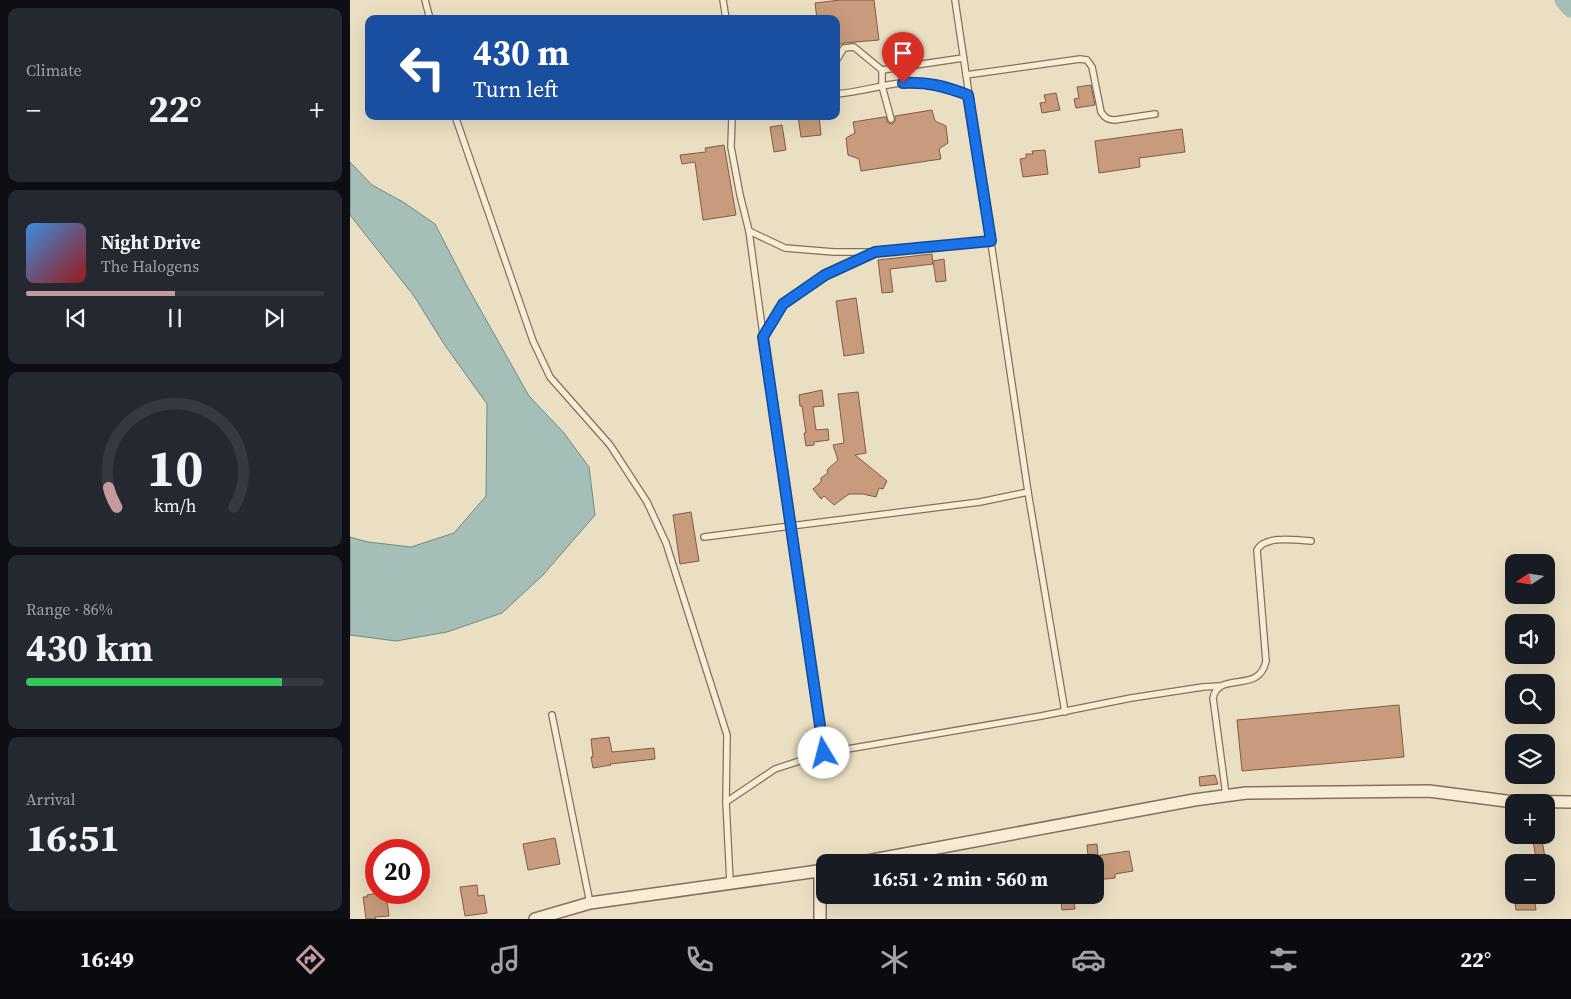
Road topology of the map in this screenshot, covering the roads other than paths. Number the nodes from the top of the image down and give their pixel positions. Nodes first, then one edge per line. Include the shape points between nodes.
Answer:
1 (425, 0) edge
2 (723, 0) edge
3 (954, 0) edge
4 (429, 15) edge
5 (725, 15) edge
6 (840, 54) edge
7 (963, 58) junction
8 (882, 70) junction
9 (966, 75) junction
10 (882, 86) junction
11 (840, 93) edge
12 (968, 95) junction
13 (1155, 114) dead end
14 (891, 119) dead end
15 (456, 120) edge
16 (732, 120) edge
17 (750, 231) junction
18 (991, 241) junction
19 (875, 252) junction
20 (763, 337) junction
21 (1028, 492) junction
22 (790, 527) junction
23 (704, 537) dead end
24 (1311, 541) dead end
25 (1219, 686) junction
26 (1065, 712) junction
27 (552, 715) dead end
28 (824, 753) junction
29 (1226, 796) junction
30 (726, 802) junction
31 (1571, 802) edge
32 (905, 854) edge
33 (816, 871) edge
34 (730, 882) junction
35 (590, 903) junction
36 (821, 904) edge
37 (535, 919) edge
38 (820, 919) edge

1 - 4 lane
2 - 5 lane
3 - 7 lane
6 - 8 lane via 844,48 854,47
7 - 8 lane
7 - 9 lane
8 - 10 lane
9 - 12 lane
9 - 13 lane via 1087,60 1092,67 1104,118 1115,120
10 - 11 lane
10 - 12 lane via 924,82
10 - 14 lane
12 - 18 lane
15 - 30 lane via 533,341 550,377 610,445 647,502 666,543 727,735
16 - 17 lane via 731,147
17 - 19 lane via 785,248
17 - 20 lane
18 - 19 lane
18 - 21 lane
19 - 20 lane via 825,275 783,304
20 - 22 lane
21 - 22 lane via 980,502
21 - 26 lane
22 - 23 lane
22 - 28 lane
24 - 25 lane via 1268,541 1260,544 1257,558 1266,661 1264,670 1250,679
25 - 26 lane via 1131,698
25 - 29 lane via 1213,698
26 - 28 lane
27 - 35 lane
28 - 30 lane via 775,769
29 - 31 street via 1246,793 1429,792 1506,801
29 - 32 street
30 - 34 lane
33 - 34 street
34 - 35 street
35 - 37 street
36 - 38 street

